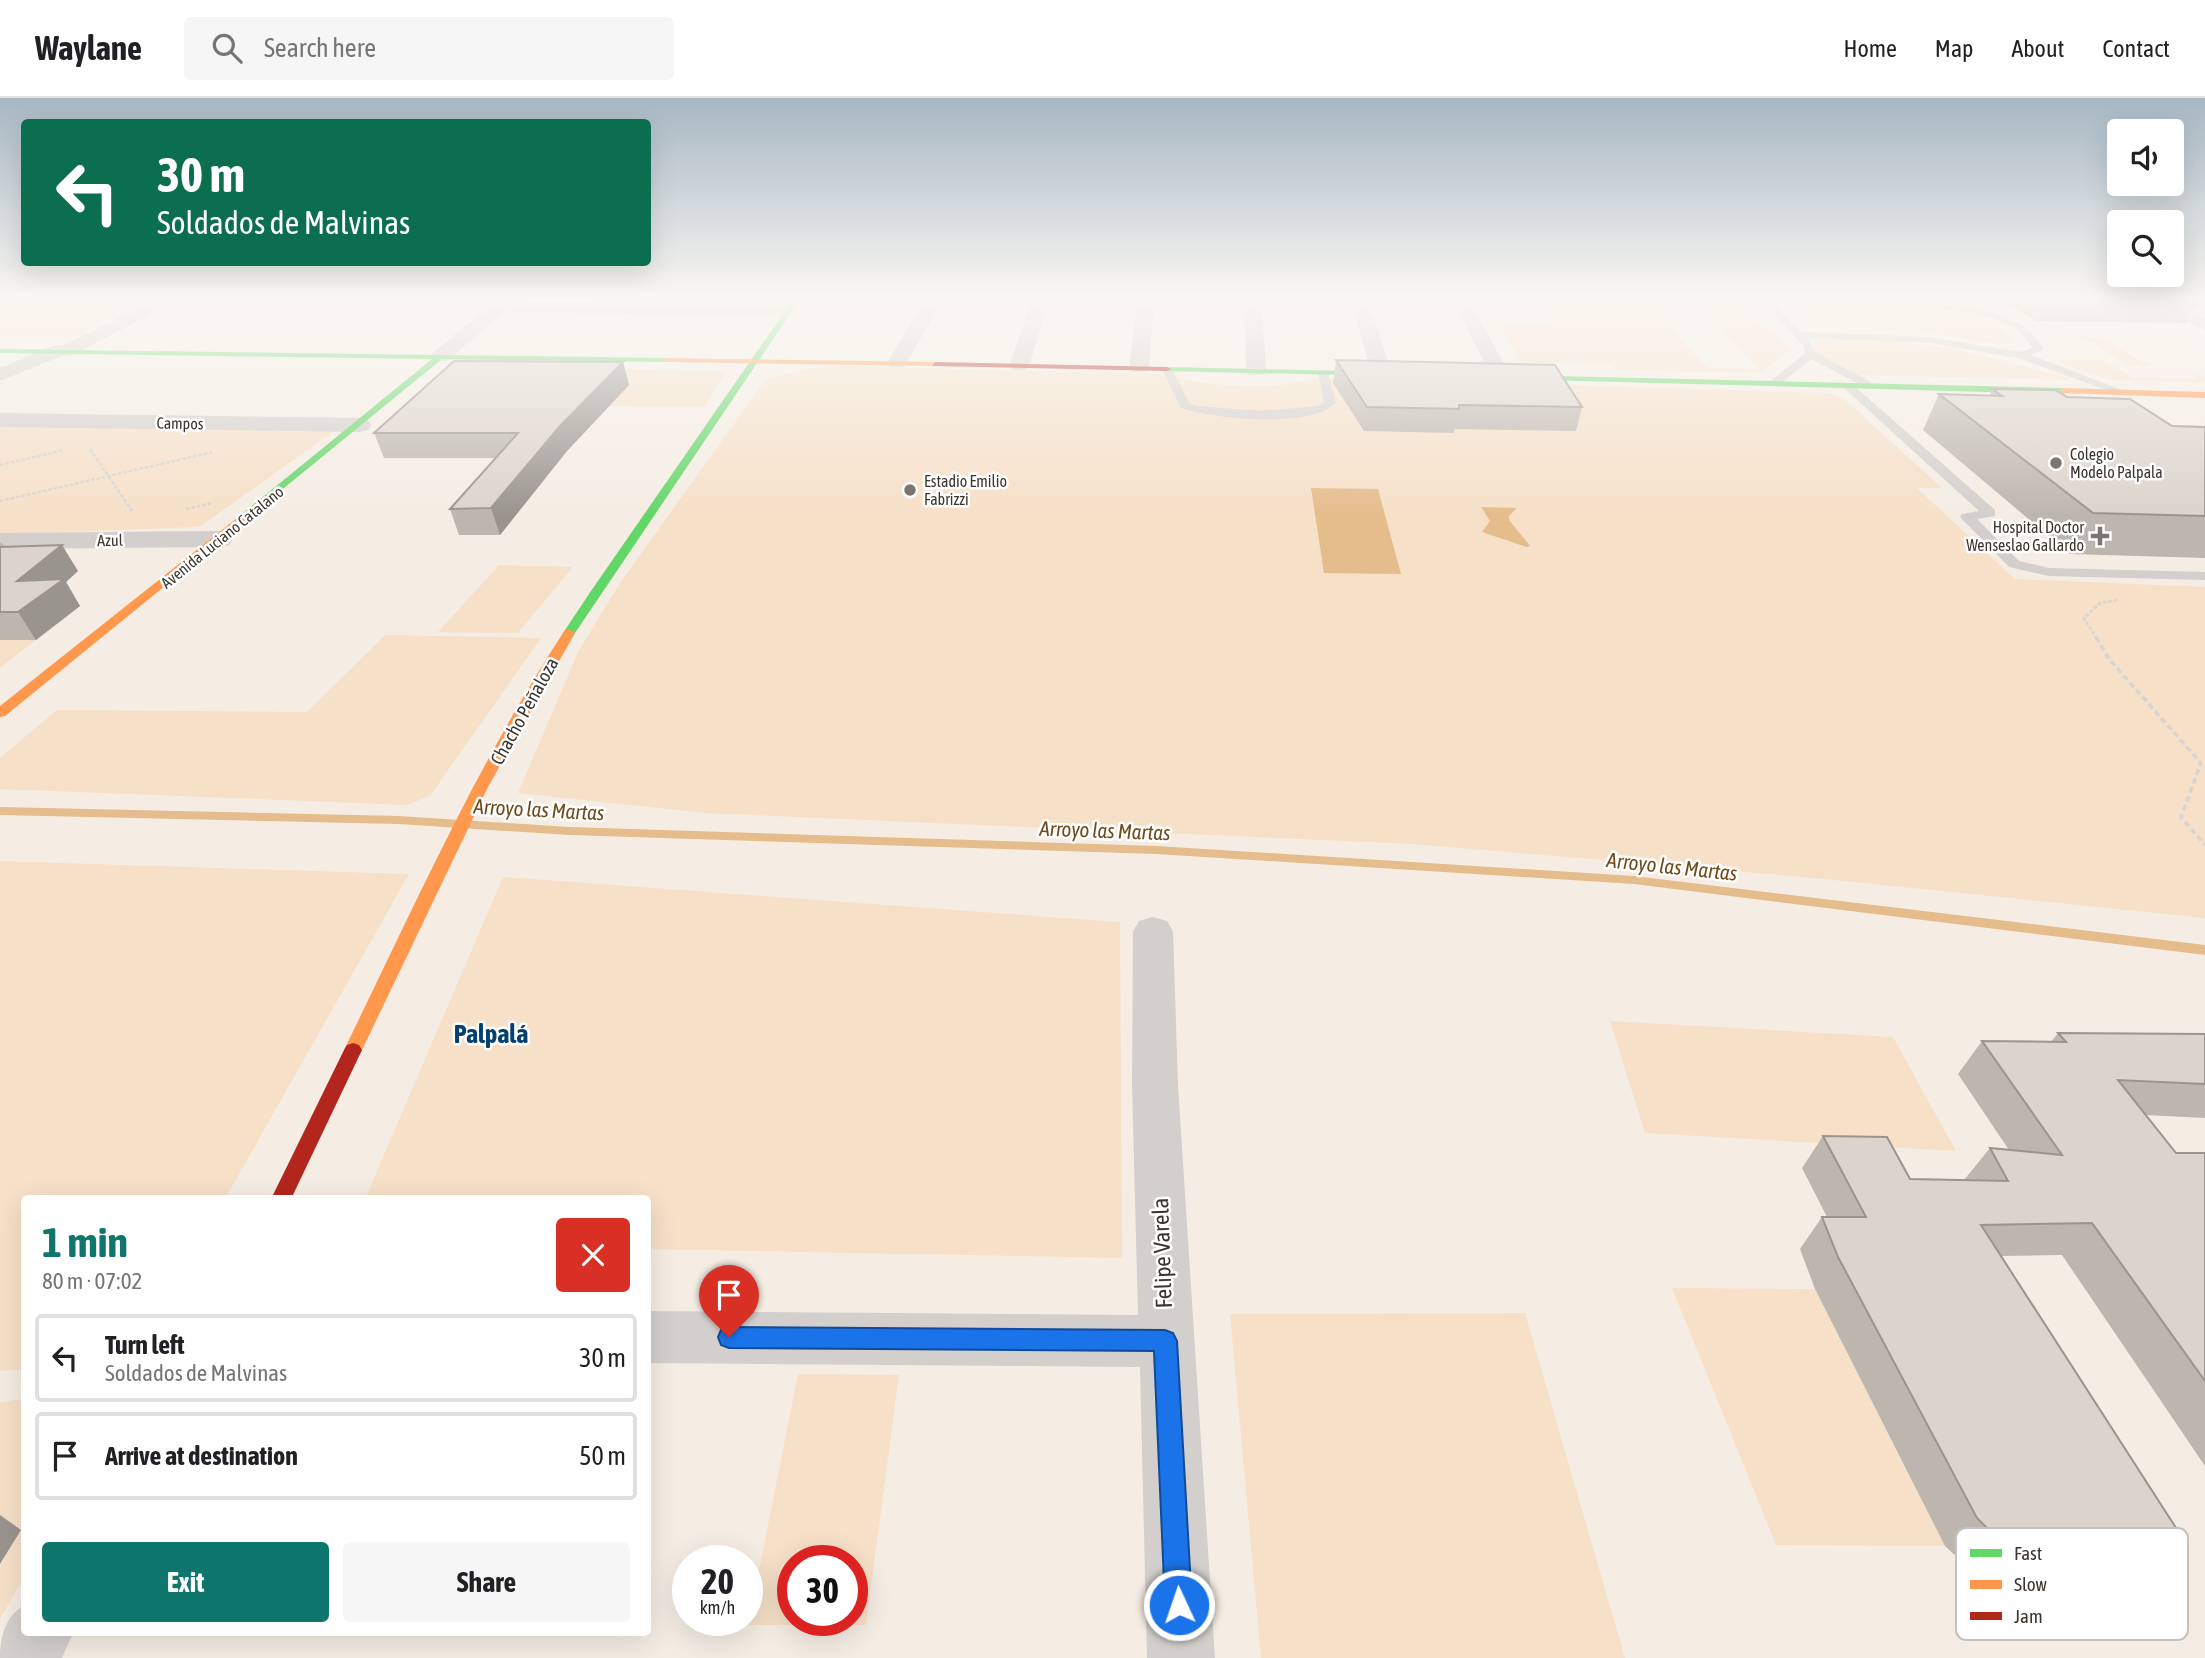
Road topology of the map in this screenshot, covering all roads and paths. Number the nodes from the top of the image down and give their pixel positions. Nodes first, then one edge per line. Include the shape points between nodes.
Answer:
1 (424, 371) edge
2 (751, 371) edge
3 (1168, 371) edge
4 (1247, 371) edge
5 (1256, 371) joint
6 (1381, 371) edge
7 (1491, 371) edge
8 (1790, 371) edge
9 (1843, 371) edge
10 (2063, 371) edge
11 (1324, 373) junction
12 (1382, 374) junction
13 (1408, 375) edge
14 (1494, 377) joint
15 (1774, 384) junction
16 (1847, 386) junction
17 (1872, 386) junction
18 (2124, 393) junction
19 (2205, 395) edge
20 (0, 420) edge
21 (360, 425) junction
22 (88, 445) dead end
23 (222, 450) dead end
24 (108, 476) junction
25 (0, 501) edge
26 (139, 521) dead end
27 (220, 539) junction
28 (0, 541) edge
29 (2205, 576) edge
30 (2127, 599) dead end
31 (0, 713) edge
32 (2205, 845) edge
33 (1153, 931) dead end
34 (283, 1195) edge
35 (651, 1337) edge
36 (1165, 1341) junction
37 (38, 1636) edge
38 (25, 1658) edge
39 (1181, 1658) edge

1 - 21 main road, Avenida Luciano Catalano
2 - 34 main road, Chacho Peñaloza via 609,570 543,673 476,797
3 - 11 lane via 1185,406 1217,413 1295,414 1325,408 1330,403
4 - 5 main road
5 - 11 main road
6 - 12 street
7 - 14 street
8 - 15 lane
9 - 17 lane
10 - 18 lane
11 - 12 main road
12 - 13 main road
14 - 15 main road
15 - 16 main road
16 - 17 main road
16 - 29 lane via 1990,513 1967,517 2014,564 2049,572
17 - 18 main road
18 - 19 main road
20 - 21 street, Campos
21 - 27 main road, Avenida Luciano Catalano
22 - 24 path
23 - 24 path
24 - 25 path
24 - 26 path
27 - 28 street, Azul
27 - 31 main road, Avenida Luciano Catalano
30 - 32 path via 2100,603 2084,618 2109,659 2201,763 2181,817
33 - 36 street, Felipe Varela
35 - 36 street
36 - 39 street, Felipe Varela
37 - 38 street

